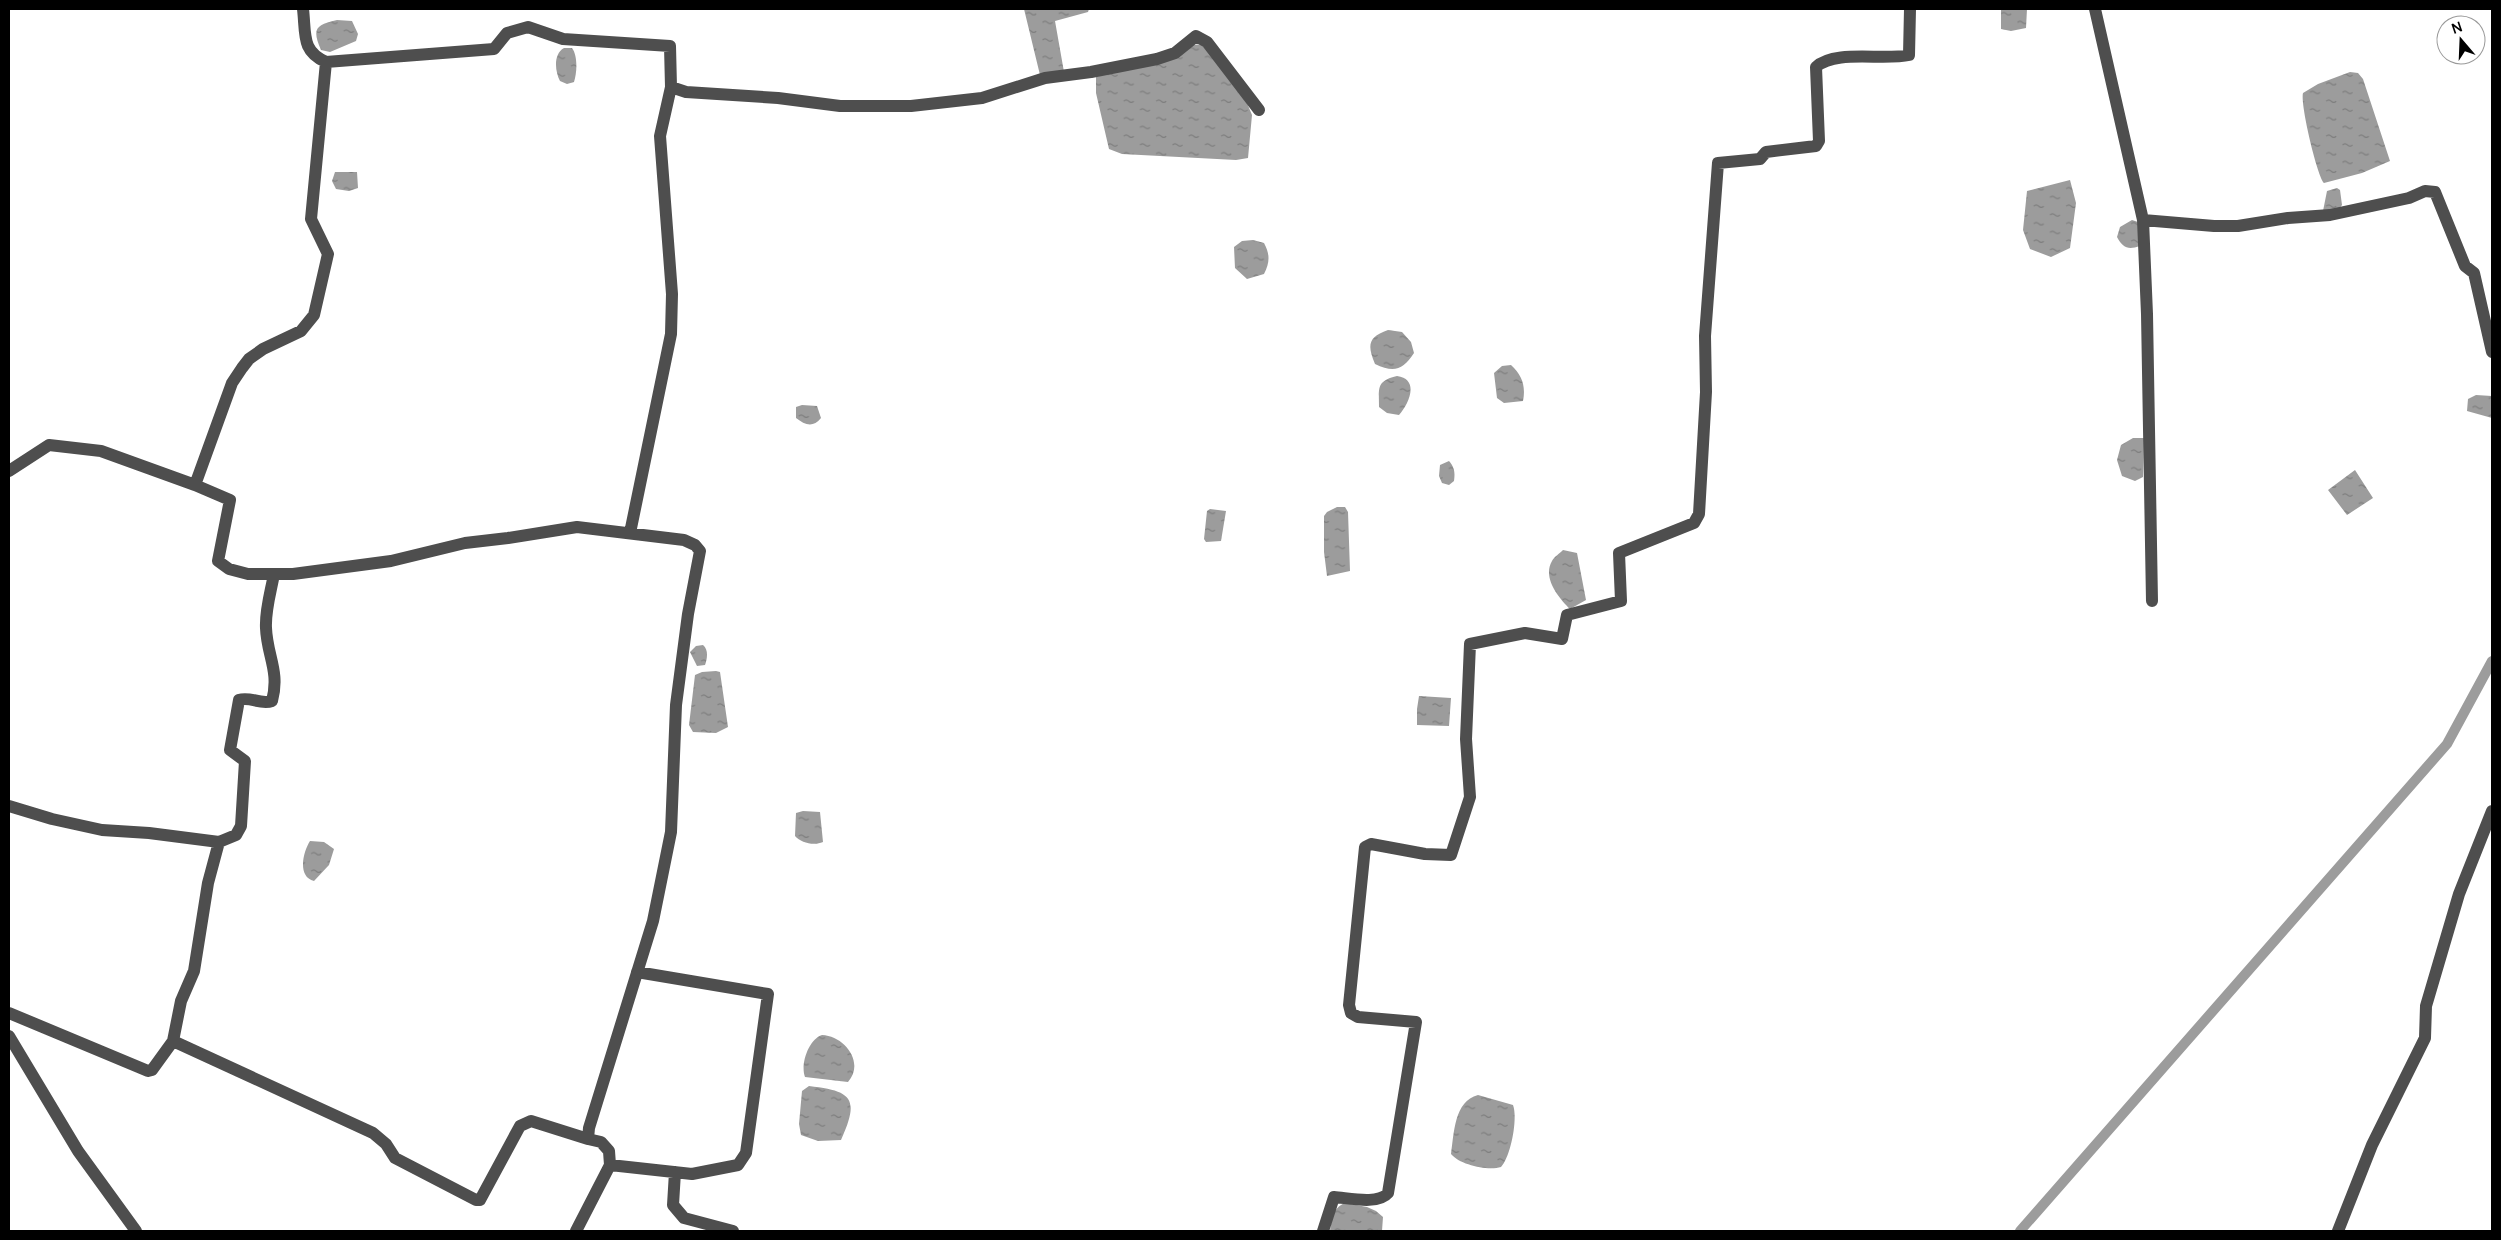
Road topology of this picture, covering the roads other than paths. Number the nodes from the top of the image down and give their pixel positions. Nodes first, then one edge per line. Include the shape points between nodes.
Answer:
1 (303, 9) edge
2 (1910, 9) edge
3 (2095, 9) edge
4 (326, 62) junction
5 (671, 87) junction
6 (1259, 110) dead end
7 (2143, 220) junction
8 (2492, 352) edge
9 (9, 471) edge
10 (195, 485) junction
11 (630, 533) junction
12 (274, 574) junction
13 (2152, 601) dead end
14 (9, 806) edge
15 (2492, 811) edge
16 (219, 842) junction
17 (637, 972) junction
18 (9, 1014) edge
19 (9, 1036) edge
20 (173, 1040) junction
21 (588, 1139) junction
22 (610, 1165) junction
23 (675, 1172) junction
24 (136, 1231) edge
25 (576, 1231) edge
26 (732, 1231) edge
27 (1323, 1231) edge
28 (2338, 1231) edge

1 - 4 street via 309,50 314,57
2 - 27 street via 1909,56 1826,61 1816,67 1819,142 1816,146 1766,152 1760,159 1718,163 1705,336 1706,392 1700,504 1694,523 1619,553 1621,601 1566,615 1562,639 1525,633 1470,644 1466,739 1470,797 1451,855 1425,854 1371,844 1366,847 1350,1005 1352,1013 1358,1017 1416,1022 1388,1193 1384,1198 1375,1199 1334,1197
3 - 7 street
4 - 5 street via 494,49 507,33 528,27 563,39 670,46
4 - 10 street via 311,219 328,254 314,315 302,331 263,349 242,368 232,383
5 - 6 street via 686,92 840,106 911,106 982,98 1045,78 1157,59 1175,53 1196,36 1207,42
5 - 11 street via 660,136 672,294 670,334
7 - 8 street via 2238,226 2330,215 2409,198 2426,191 2435,192 2465,266 2474,274
7 - 13 street
9 - 10 street via 49,445 101,451
10 - 12 street via 230,500 218,561 248,574
11 - 12 street via 577,527 465,543 391,561
11 - 17 street via 684,540 700,551 676,705 671,832 652,921
12 - 16 street via 266,630 276,683 272,701 239,700 230,750 245,761 241,826 236,835
14 - 16 street via 102,830 149,832
15 - 28 street via 2459,894 2426,1006 2425,1038 2372,1145
16 - 20 street via 208,883 194,971 182,1001
17 - 21 street
17 - 23 street via 768,994 746,1153 738,1166 692,1174
18 - 20 street via 148,1071
19 - 24 street via 78,1151
20 - 21 street via 373,1133 395,1158 476,1200 480,1200 520,1126 531,1122
21 - 22 street via 601,1142 609,1152
22 - 23 street
22 - 25 street
23 - 26 street via 674,1205 684,1218

